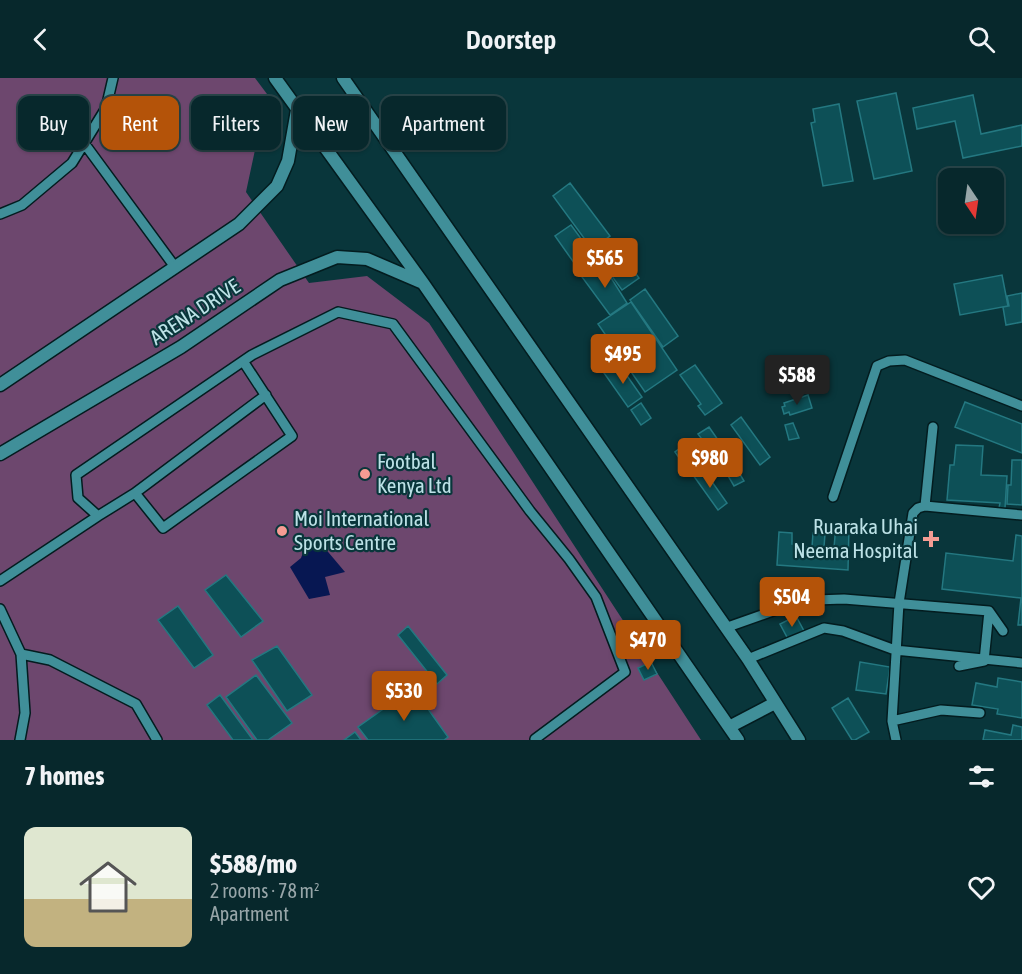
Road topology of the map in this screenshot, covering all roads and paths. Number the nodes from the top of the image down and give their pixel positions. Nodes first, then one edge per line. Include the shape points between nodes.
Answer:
1 (112, 78) edge
2 (275, 78) edge
3 (343, 78) edge
4 (293, 104) edge
5 (293, 133) edge
6 (89, 135) edge
7 (80, 150) edge
8 (89, 150) edge
9 (326, 150) edge
10 (0, 214) edge
11 (176, 267) junction
12 (423, 283) junction
13 (243, 361) junction
14 (0, 386) edge
15 (266, 395) junction
16 (1022, 406) edge
17 (933, 427) dead end
18 (0, 454) edge
19 (135, 493) junction
20 (834, 497) dead end
21 (925, 506) junction
22 (1022, 515) edge
23 (98, 516) junction
24 (0, 581) edge
25 (899, 603) junction
26 (0, 609) edge
27 (989, 611) junction
28 (725, 628) junction
29 (1003, 631) dead end
30 (895, 650) junction
31 (21, 654) junction
32 (748, 659) junction
33 (984, 661) junction
34 (1022, 663) edge
35 (959, 666) dead end
36 (775, 703) junction
37 (980, 713) dead end
38 (892, 721) junction
39 (729, 727) junction
40 (535, 739) edge
41 (20, 740) edge
42 (157, 740) edge
43 (738, 740) edge
44 (799, 740) edge
45 (896, 740) edge

1 - 6 lane via 106,108
2 - 4 street
3 - 28 street
5 - 11 street via 288,161 277,186 239,224
7 - 10 lane via 72,163 22,205
8 - 11 lane
9 - 12 street
11 - 14 street
12 - 18 street, ARENA DRIVE via 367,260 337,257 299,272 280,280 181,347
12 - 39 street
13 - 15 lane
13 - 23 lane via 76,476 78,498
13 - 40 lane via 338,312 393,324 596,597 625,672
15 - 19 lane
15 - 19 lane via 292,436 163,528
16 - 20 lane via 906,360 877,366
17 - 21 lane
19 - 23 lane
21 - 22 lane
21 - 25 lane via 913,513
23 - 24 lane
25 - 27 lane
25 - 28 lane via 815,600
25 - 30 lane
26 - 31 lane
27 - 29 lane
27 - 33 lane
28 - 32 street
30 - 32 lane via 824,628
30 - 33 lane
30 - 38 lane
31 - 41 lane via 25,713
31 - 42 lane via 50,660 136,704
32 - 36 street
33 - 34 lane
33 - 35 lane
36 - 39 street
36 - 44 street
37 - 38 lane via 941,710
38 - 45 lane
39 - 43 street

